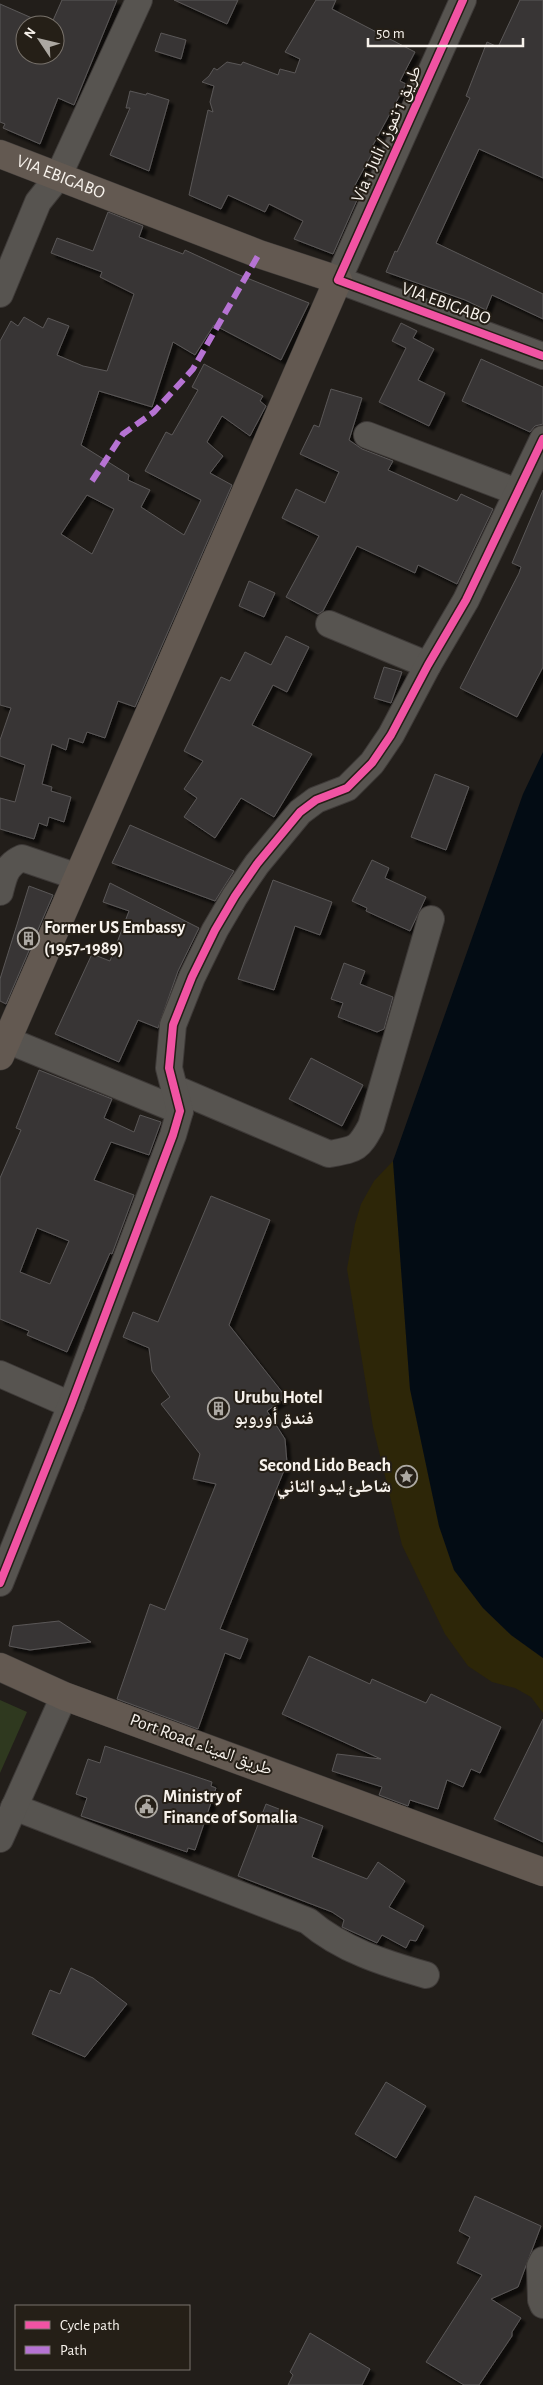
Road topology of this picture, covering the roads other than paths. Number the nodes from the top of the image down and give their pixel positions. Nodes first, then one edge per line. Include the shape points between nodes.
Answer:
1 (139, 0) edge
2 (463, 0) edge
3 (0, 154) edge
4 (58, 177) junction
5 (338, 280) junction
6 (0, 294) edge
7 (543, 356) edge
8 (366, 435) dead end
9 (543, 439) edge
10 (517, 492) junction
11 (329, 624) dead end
12 (428, 665) junction
13 (78, 877) junction
14 (0, 892) edge
15 (431, 919) dead end
16 (4, 1048) edge
17 (177, 1100) junction
18 (0, 1374) edge
19 (71, 1405) junction
20 (0, 1583) edge
21 (0, 1668) edge
22 (64, 1696) junction
23 (14, 1807) junction
24 (0, 1838) edge
25 (543, 1872) edge
26 (426, 1975) dead end
27 (543, 2260) edge
28 (543, 2305) edge

1 - 4 street
2 - 5 street, Via 1 Juli / طريق 1 تموز
3 - 4 main road, VIA EBIGABO
4 - 5 main road, VIA EBIGABO via 259,254
4 - 6 street via 38,202
5 - 7 street, VIA EBIGABO
5 - 13 main road
8 - 10 street
9 - 10 street
10 - 12 street via 466,600
11 - 12 street
12 - 17 street via 391,735 372,763 347,788 316,800 300,812 235,896 192,976 173,1025 168,1068
13 - 14 street via 22,858 12,862 5,872
13 - 16 main road
15 - 17 street via 371,1126 361,1145 329,1154
16 - 17 street
17 - 19 street via 129,1255
18 - 19 street
19 - 20 street
21 - 22 main road, Port Road طريق الميناء
22 - 23 street
22 - 25 main road, Port Road طريق الميناء
23 - 24 street
23 - 26 street via 308,1921 323,1934 376,1960
27 - 28 street via 540,2266

